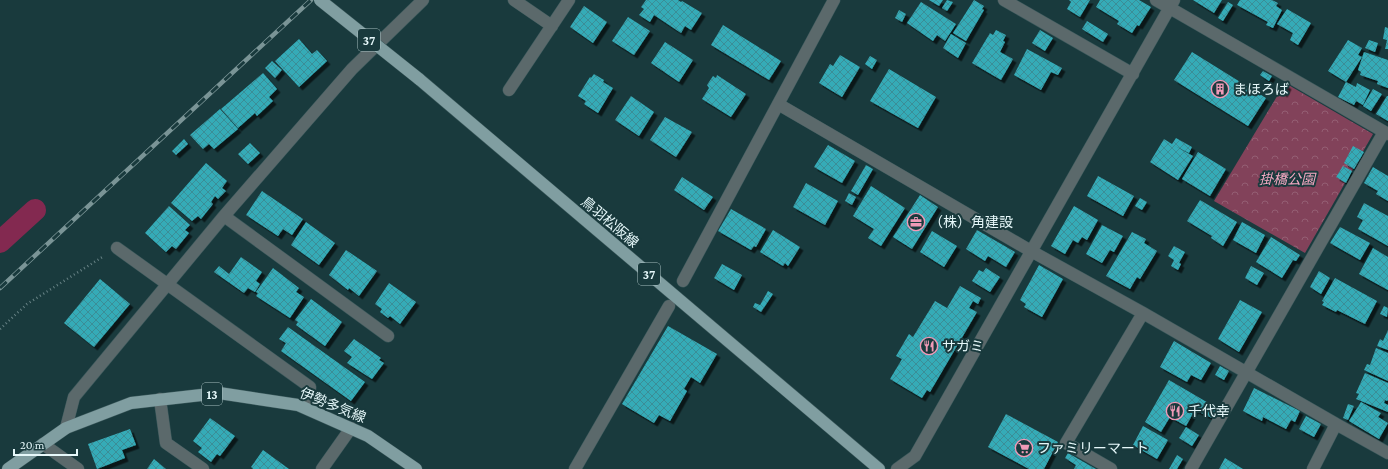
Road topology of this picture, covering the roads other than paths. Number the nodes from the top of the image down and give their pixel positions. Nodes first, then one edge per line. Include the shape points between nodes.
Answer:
1 (320, 0) edge
2 (423, 0) edge
3 (514, 0) edge
4 (569, 0) edge
5 (834, 0) edge
6 (1004, 0) edge
7 (1156, 0) edge
8 (1172, 4) edge
9 (552, 26) junction
10 (1133, 74) junction
11 (510, 90) dead end
12 (778, 104) junction
13 (1386, 133) edge
14 (224, 216) junction
15 (117, 248) road end
16 (1031, 251) junction
17 (683, 280) dead end
18 (169, 284) junction
19 (669, 306) dead end
20 (1143, 313) junction
21 (388, 336) dead end
22 (1245, 372) junction
23 (160, 399) junction
24 (308, 409) junction
25 (1336, 424) junction
26 (66, 428) junction
27 (351, 428) junction
28 (43, 444) junction
29 (1388, 453) edge
30 (8, 469) edge
31 (78, 469) edge
32 (203, 469) edge
33 (322, 469) edge
34 (416, 469) edge
35 (575, 469) edge
36 (879, 469) edge
37 (897, 469) edge
38 (1111, 469) edge
39 (1191, 469) edge
40 (1313, 469) edge

1 - 36 main road, 鳥羽松阪線 / 37, bridge via 419,79
2 - 14 street via 352,69
3 - 9 street
4 - 9 street
5 - 12 street
6 - 10 street
7 - 8 street
8 - 10 street
8 - 13 street
9 - 11 street
10 - 16 street
12 - 16 street
12 - 17 street
13 - 22 street
14 - 18 street
14 - 21 street
15 - 18 street
16 - 20 street
16 - 37 street via 915,456
18 - 24 street via 310,387
18 - 26 street via 74,397
19 - 35 street
20 - 22 street
20 - 38 street via 1066,443
22 - 25 street
22 - 39 street
23 - 24 main road, 伊勢多気線 / 13 via 219,393 298,405
23 - 26 main road, 伊勢多気線 / 13 via 131,403
23 - 32 street via 166,443
24 - 27 main road, 伊勢多気線 / 13
25 - 29 street
25 - 40 street
26 - 28 main road, 伊勢多気線 / 13
27 - 33 street
27 - 34 main road, 伊勢多気線 / 13 via 368,436
28 - 30 main road, 伊勢多気線 / 13
28 - 31 street

